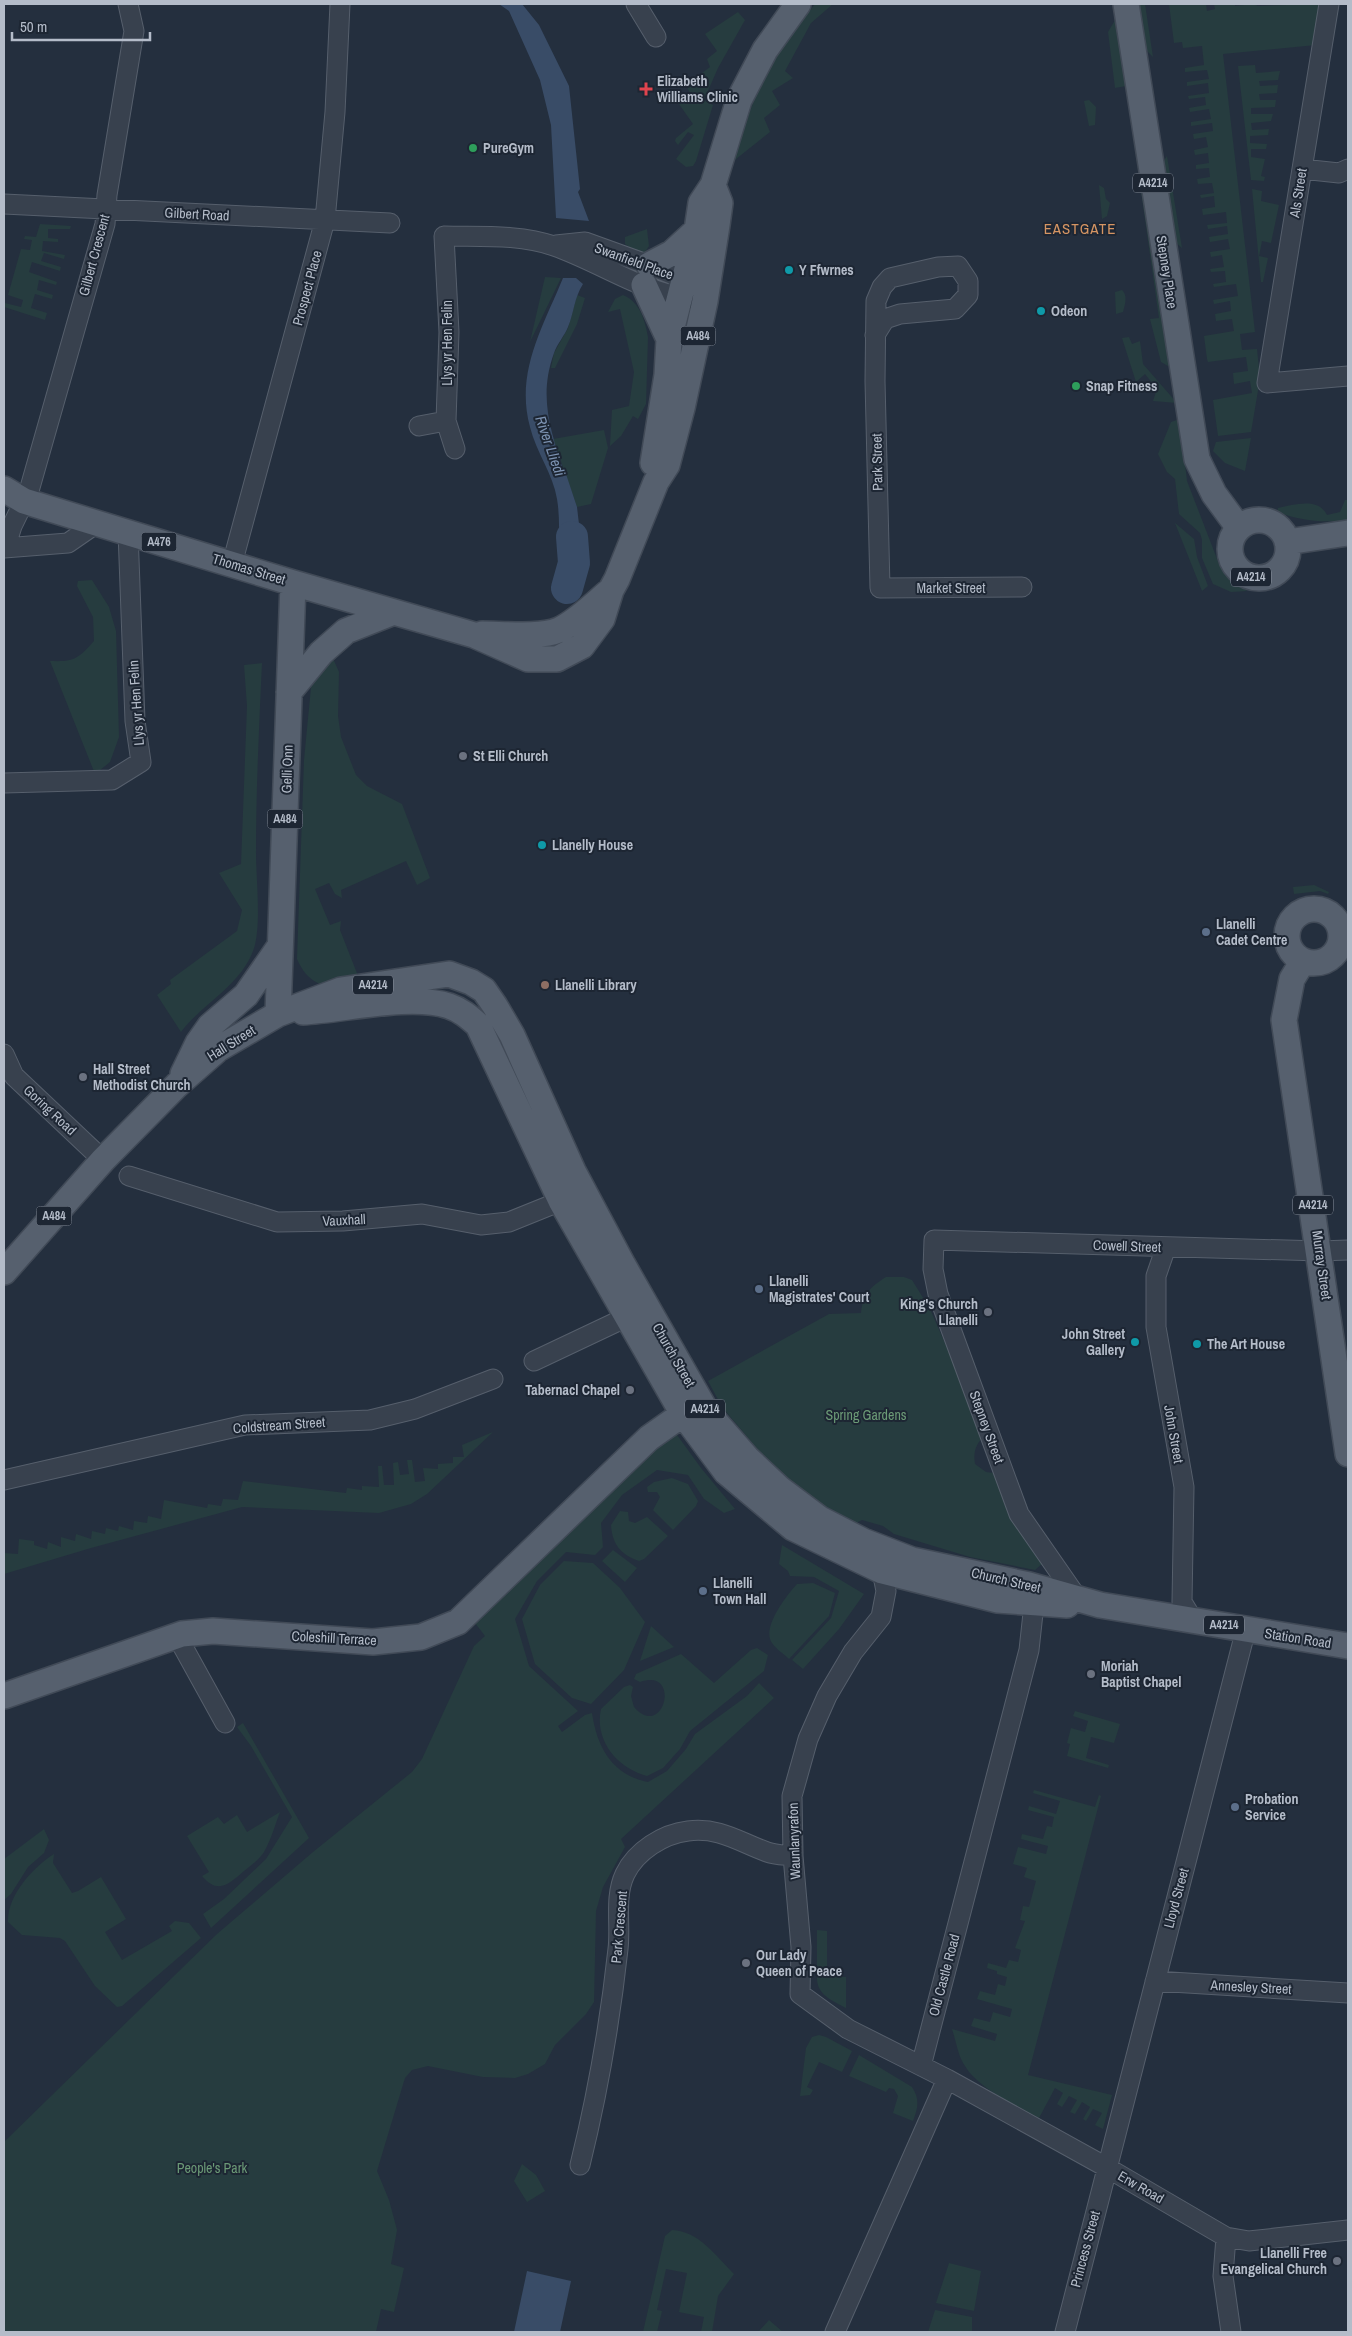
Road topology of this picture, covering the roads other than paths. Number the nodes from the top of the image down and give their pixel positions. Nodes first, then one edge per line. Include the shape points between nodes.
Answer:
1 (128, 4) edge
2 (340, 4) edge
3 (636, 4) edge
4 (798, 4) edge
5 (1126, 4) edge
6 (1329, 4) edge
7 (656, 37) dead end
8 (1302, 169) junction
9 (1348, 169) edge
10 (713, 185) junction
11 (4, 204) edge
12 (106, 209) junction
13 (325, 220) junction
14 (390, 223) dead end
15 (697, 230) junction
16 (444, 236) joint
17 (646, 275) junction
18 (695, 292) junction
19 (875, 336) junction
20 (669, 340) junction
21 (1348, 376) edge
22 (446, 421) junction
23 (419, 426) dead end
24 (455, 449) dead end
25 (656, 482) junction
26 (14, 495) edge
27 (97, 523) junction
28 (1239, 528) junction
29 (128, 532) junction
30 (1348, 533) edge
31 (1287, 542) junction
32 (5, 548) edge
33 (232, 564) junction
34 (293, 583) junction
35 (1022, 587) dead end
36 (880, 588) joint
37 (394, 612) junction
38 (289, 692) junction
39 (4, 783) edge
40 (1344, 942) edge
41 (280, 946) junction
42 (1304, 961) junction
43 (471, 982) joint
44 (278, 1014) junction
45 (466, 1014) joint
46 (4, 1054) edge
47 (177, 1085) junction
48 (103, 1160) junction
49 (573, 1171) junction
50 (129, 1176) dead end
51 (561, 1201) junction
52 (934, 1240) joint
53 (1166, 1247) junction
54 (1348, 1250) edge
55 (1320, 1251) junction
56 (4, 1272) edge
57 (627, 1317) junction
58 (534, 1362) dead end
59 (493, 1379) dead end
60 (692, 1387) junction
61 (683, 1414) junction
62 (1348, 1454) edge
63 (4, 1480) edge
64 (882, 1571) junction
65 (1032, 1595) junction
66 (1089, 1602) junction
67 (1193, 1620) junction
68 (1246, 1629) junction
69 (177, 1636) junction
70 (1348, 1646) edge
71 (4, 1696) edge
72 (225, 1723) dead end
73 (793, 1856) junction
74 (1154, 1981) junction
75 (1348, 1993) edge
76 (921, 2066) junction
77 (948, 2079) junction
78 (580, 2165) dead end
79 (1106, 2167) junction
80 (1348, 2230) edge
81 (1226, 2236) junction
82 (836, 2332) edge
83 (1065, 2332) edge
84 (1231, 2332) edge

1 - 12 street, Gilbert Crescent via 134,31
2 - 13 street, Prospect Place
3 - 7 street
4 - 10 main road, A484 via 765,50 739,100
5 - 28 main road, Stepney Place / A4214 via 1197,459 1214,494
6 - 8 street, Als Street
8 - 9 street via 1339,173
8 - 21 street, Als Street via 1267,383
10 - 15 main road, A484 via 701,203
10 - 18 main road, A484 via 720,203
11 - 12 street, Gilbert Road
12 - 13 street, Gilbert Road
12 - 26 street, Gilbert Crescent via 105,224 29,491
13 - 14 street, Gilbert Road
13 - 33 street, Prospect Place
15 - 17 main road
15 - 18 main road, A484
16 - 17 street, Swanfield Place via 514,238 552,245 585,242 595,254
16 - 22 street, Llys yr Hen Felin via 449,332
17 - 18 street, Swanfield Place
17 - 20 main road
18 - 20 main road, A484
18 - 25 main road, A484 via 667,465
19 - 19 street, Park Street via 876,301 890,278 958,266 968,281 968,295 955,309 900,314 885,319
19 - 36 street, Park Street
20 - 25 main road, A484 via 652,463
22 - 23 street
22 - 24 street, Llys yr Hen Felin
25 - 37 main road, Thomas Street / A484 via 611,590 557,630 474,635
26 - 27 main road, Thomas Street / A476
26 - 32 street, Gilbert Crescent
27 - 29 main road, Thomas Street / A476
27 - 32 street via 68,543
28 - 31 main road via 1246,523 1265,520 1281,530
28 - 31 main road, A4214 via 1233,536 1231,555 1240,571 1249,576 1268,577 1283,566
29 - 33 main road, Thomas Street / A476
29 - 39 street, Llys yr Hen Felin via 135,721 141,762 112,780
30 - 31 main road
33 - 34 main road, Thomas Street / A476
34 - 37 main road, Thomas Street / A484
34 - 38 main road, Gelli Onn / A484
35 - 36 street, Market Street
37 - 38 main road via 346,631 321,652
38 - 41 main road, Gelli Onn / A484
40 - 42 main road via 1326,959 1311,963
40 - 42 main road via 1338,924 1328,913 1308,910 1298,915 1288,931 1292,951
41 - 44 main road, Gelli Onn / A484
41 - 47 main road, A484 via 246,995 210,1026
42 - 55 main road, Murray Street / A4214 via 1292,979 1284,1020
43 - 44 main road, Hall Street / A4214 via 449,974 341,990
43 - 49 main road, Church Street / A4214 via 484,990 512,1035
44 - 45 main road, Hall Street / A4214 via 403,1002 434,1003
44 - 47 main road, Hall Street / A484 via 218,1049
45 - 51 main road, Church Street / A4214 via 478,1025
46 - 48 street, Goring Road via 14,1076
47 - 48 main road, Hall Street / A484
48 - 56 main road, A484
49 - 51 main road
49 - 60 main road, Church Street / A4214
50 - 51 street, Vauxhall via 277,1222 422,1214 481,1225 509,1222
51 - 57 main road, Church Street / A4214
52 - 53 street, Cowell Street
52 - 66 street, Stepney Street via 932,1269 938,1294 1019,1514
53 - 55 street, Cowell Street
53 - 67 street, John Street via 1156,1276 1156,1327 1184,1487 1182,1602
54 - 55 street, Cowell Street
55 - 62 main road, Murray Street / A4214
57 - 58 street
57 - 61 main road, Church Street / A4214
59 - 63 street, Coldstream Street via 415,1409 370,1420 245,1425
60 - 61 main road
60 - 65 main road, Church Street / A4214 via 706,1411 747,1458 780,1489 820,1519 862,1541 912,1560
61 - 64 main road, Church Street / A4214 via 726,1472 793,1528
61 - 69 main road, Coleshill Terrace via 649,1438 458,1622 421,1637 373,1642 213,1631
64 - 65 main road, A4214 via 997,1600
64 - 73 street, Waunlanyrafon via 886,1591 881,1617 853,1652 827,1696 808,1739 792,1796
65 - 66 main road, A4214
65 - 76 street, Old Castle Road via 1029,1650
66 - 67 main road, Station Road / A4214
67 - 68 main road, Station Road / A4214
68 - 70 main road, Station Road / A4214
68 - 74 street, Lloyd Street
69 - 71 main road, Coleshill Terrace
69 - 72 street
73 - 76 street, Waunlanyrafon via 801,1947 800,1994 848,2029
73 - 78 street, Park Crescent via 769,1853 722,1832 687,1831 664,1838 641,1853 625,1874 619,1898 619,1946 599,2089
74 - 75 street, Annesley Street
74 - 79 street, Lloyd Street
76 - 77 street
77 - 79 street, Erw Road
77 - 82 street
79 - 81 street, Erw Road
79 - 83 street, Princess Street
80 - 81 street, Erw Road via 1249,2241
81 - 84 street via 1223,2276

